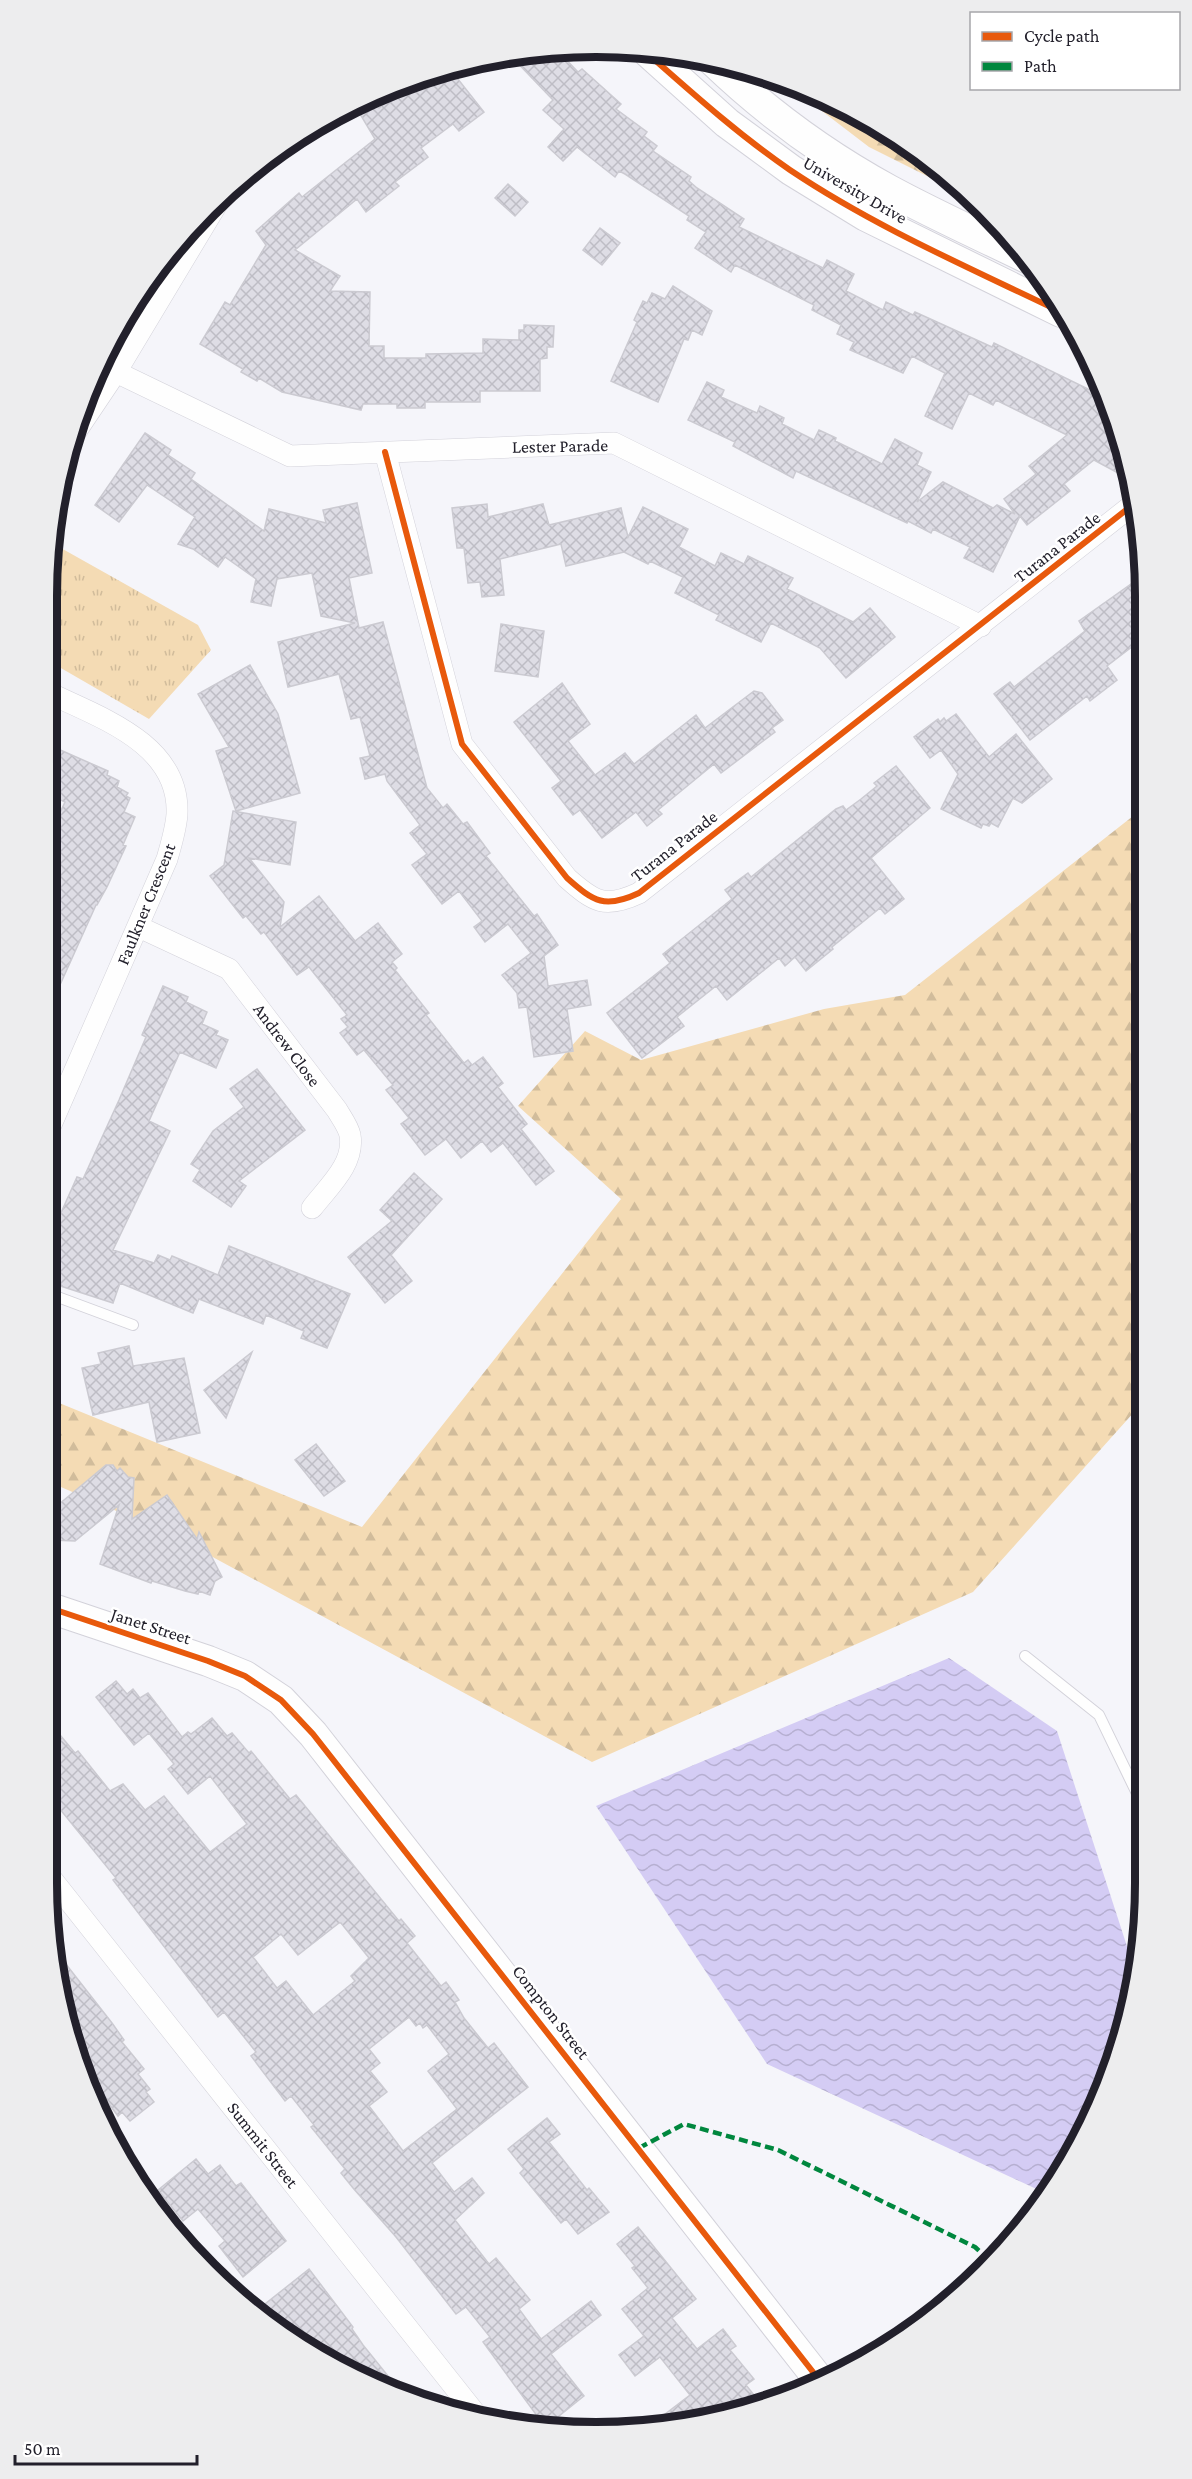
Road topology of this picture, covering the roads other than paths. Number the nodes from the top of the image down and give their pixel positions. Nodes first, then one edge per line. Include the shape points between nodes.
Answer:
1 (658, 61) edge
2 (725, 73) edge
3 (202, 229) edge
4 (1007, 248) edge
5 (1050, 307) edge
6 (116, 372) junction
7 (91, 409) edge
8 (386, 452) junction
9 (1128, 509) edge
10 (981, 626) junction
11 (57, 697) edge
12 (139, 927) junction
13 (57, 1110) edge
14 (312, 1208) dead end
15 (57, 1297) edge
16 (133, 1325) dead end
17 (57, 1611) edge
18 (1025, 1656) dead end
19 (245, 1676) joint
20 (1135, 1789) edge
21 (57, 1887) edge
22 (815, 2375) edge
23 (471, 2407) edge

1 - 5 street, University Drive via 727,123 791,170 866,216
2 - 4 street, University Drive via 816,145 888,189
3 - 6 street
6 - 7 street
6 - 8 street, Lester Parade via 290,456
8 - 10 street, Lester Parade via 614,443
8 - 10 street, Turana Parade via 462,744 567,878 602,902 621,902 639,893
9 - 10 street, Turana Parade
11 - 12 street, Faulkner Crescent via 138,739 162,765 174,789 174,834
12 - 13 street, Faulkner Crescent
12 - 14 street, Andrew Close via 229,969 337,1110 350,1133 350,1154
15 - 16 lane
17 - 19 street, Janet Street
18 - 20 lane via 1099,1715
19 - 22 street, Compton Street via 281,1700 312,1734
21 - 23 street, Summit Street

